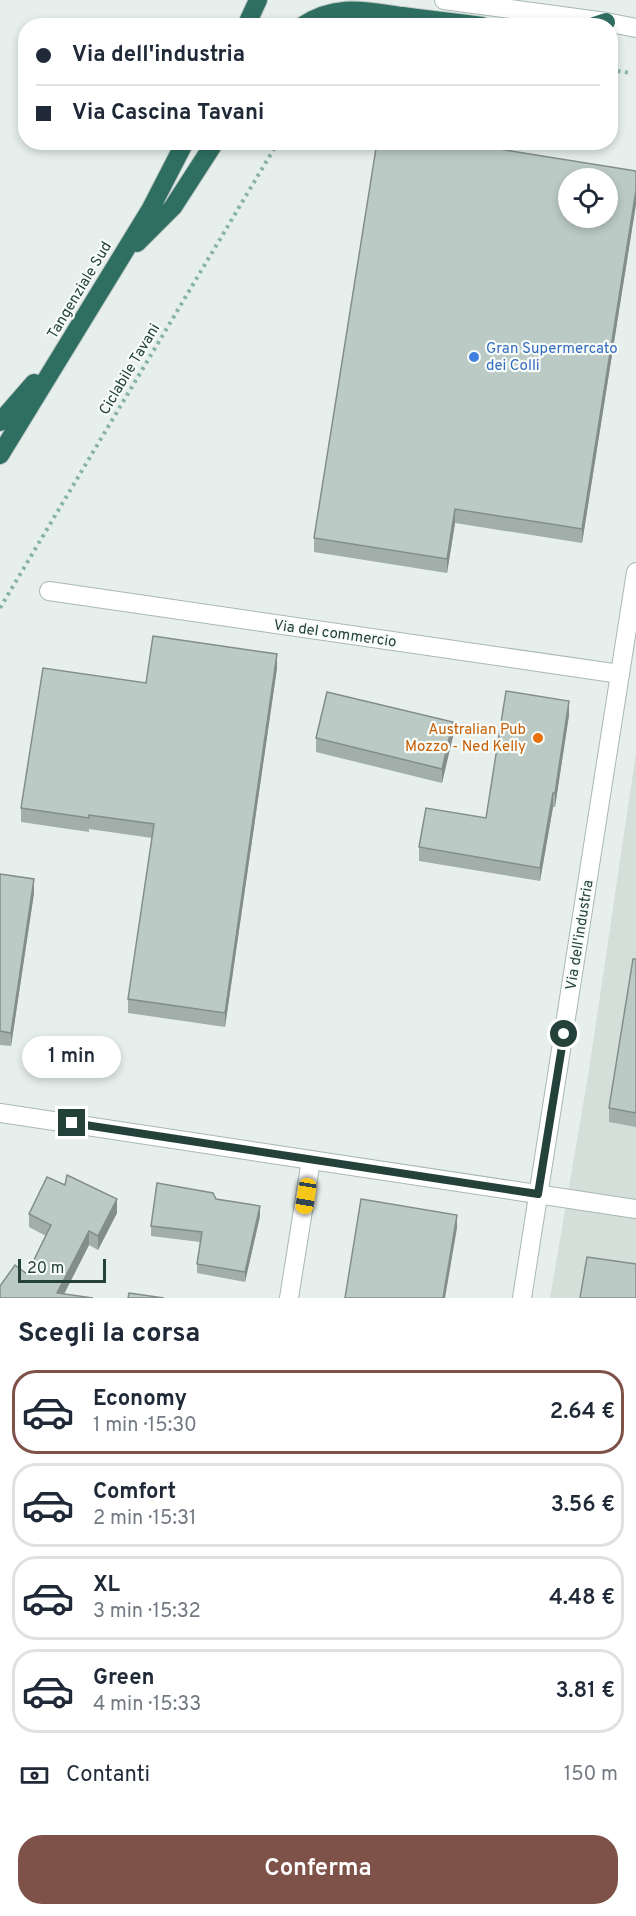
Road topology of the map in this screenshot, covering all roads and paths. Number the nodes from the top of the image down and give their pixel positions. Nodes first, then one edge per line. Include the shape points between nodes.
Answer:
1 (258, 0) edge
2 (444, 0) edge
3 (514, 5) edge
4 (250, 18) edge
5 (318, 18) edge
6 (417, 18) edge
7 (573, 18) edge
8 (618, 26) edge
9 (636, 28) edge
10 (618, 71) edge
11 (631, 73) dead end
12 (181, 150) edge
13 (210, 150) edge
14 (273, 150) edge
15 (113, 268) junction
16 (70, 340) junction
17 (0, 422) edge
18 (0, 455) edge
19 (636, 572) edge
20 (50, 591) dead end
21 (0, 608) edge
22 (620, 674) junction
23 (0, 1113) edge
24 (311, 1160) junction
25 (538, 1194) junction
26 (636, 1209) edge
27 (289, 1298) edge
28 (522, 1298) edge

1 - 4 highway
2 - 3 street
3 - 7 street
5 - 6 highway via 354,9
8 - 9 street
10 - 11 path
12 - 15 highway, Tangenziale Sud via 150,210
13 - 15 highway via 173,207
14 - 21 path, Ciclabile Tavani
15 - 16 highway, Tangenziale Sud
16 - 17 highway
16 - 18 highway, Tangenziale Sud
19 - 22 street, Via dell'industria
20 - 22 street, Via del commercio
22 - 25 street, Via dell'industria
23 - 24 street
24 - 25 street
24 - 27 street
25 - 26 street
25 - 28 street, Via dell'industria

